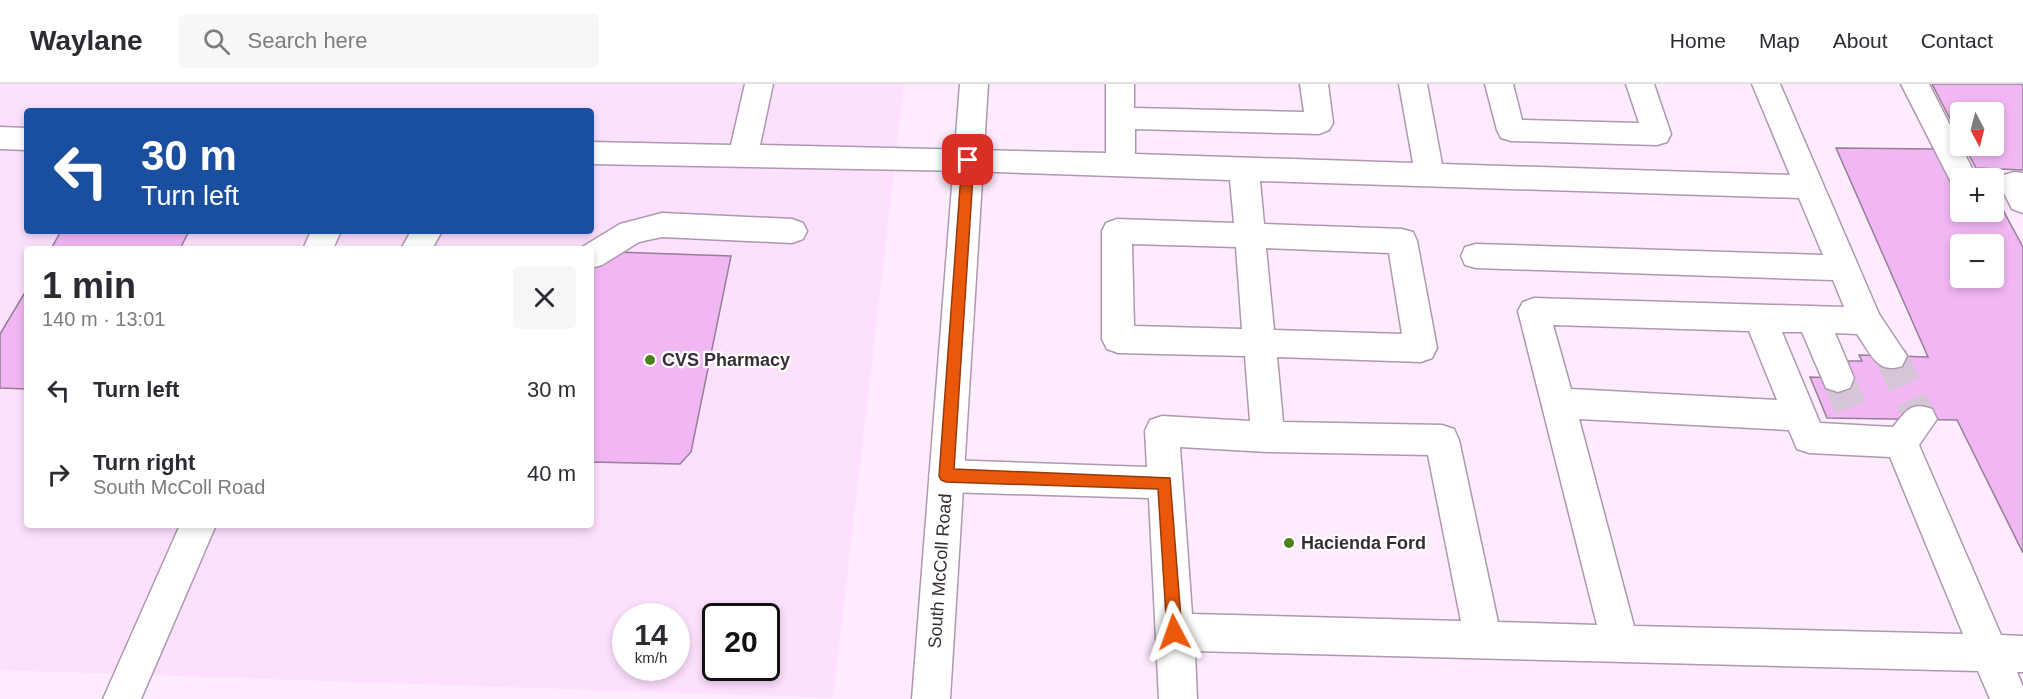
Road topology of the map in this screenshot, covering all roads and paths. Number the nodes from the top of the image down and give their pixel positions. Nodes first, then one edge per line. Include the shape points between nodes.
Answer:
1 (759, 84) edge
2 (974, 84) edge
3 (1120, 84) edge
4 (1314, 84) edge
5 (1413, 84) edge
6 (1499, 84) edge
7 (1640, 84) edge
8 (1766, 84) edge
9 (1915, 84) edge
10 (1121, 118) junction
11 (0, 138) edge
12 (24, 139) edge
13 (594, 153) edge
14 (743, 156) junction
15 (968, 160) junction
16 (1121, 165) junction
17 (1958, 168) edge
18 (1244, 169) junction
19 (1430, 175) junction
20 (1810, 187) junction
21 (792, 231) dead end
22 (1250, 234) junction
23 (594, 254) edge
24 (1476, 256) dead end
25 (1844, 268) junction
26 (1760, 318) junction
27 (1813, 320) junction
28 (1866, 321) junction
29 (1260, 342) junction
30 (1891, 356) tunnel mouth
31 (1838, 378) tunnel mouth
32 (1558, 404) junction
33 (1799, 416) junction
34 (1268, 437) junction
35 (946, 476) junction
36 (1165, 483) junction
37 (197, 528) edge
38 (1174, 632) junction
39 (1482, 640) junction
40 (1620, 643) junction
41 (2006, 653) edge
42 (122, 699) edge
43 (932, 699) edge
44 (1178, 699) edge
45 (2009, 699) edge

1 - 14 main road
2 - 15 main road, South McColl Road
3 - 10 main road
4 - 10 main road via 1319,123
5 - 19 main road
6 - 7 main road via 1511,130 1657,134
8 - 20 main road
9 - 17 main road
10 - 16 main road
11 - 12 main road
13 - 14 main road
14 - 15 main road
15 - 16 main road
15 - 35 main road, South McColl Road
16 - 18 main road
18 - 19 main road
18 - 22 main road
19 - 20 main road
20 - 25 main road
21 - 23 main road via 662,225 631,232
22 - 29 main road
22 - 29 main road via 1117,231 1118,339
22 - 29 main road via 1402,241 1421,348
24 - 25 main road
25 - 28 main road
26 - 27 main road
26 - 32 main road via 1534,311
26 - 33 main road
27 - 28 main road
27 - 31 main road
28 - 30 main road
29 - 34 main road
32 - 33 main road
32 - 40 main road
33 - 41 main road via 1809,438 1859,429 1910,431
34 - 36 main road via 1162,431
34 - 39 main road via 1442,440
35 - 36 main road
35 - 43 main road, South McColl Road
36 - 38 main road
37 - 42 main road
38 - 39 main road
38 - 44 main road
39 - 40 main road
40 - 41 main road
41 - 45 main road

